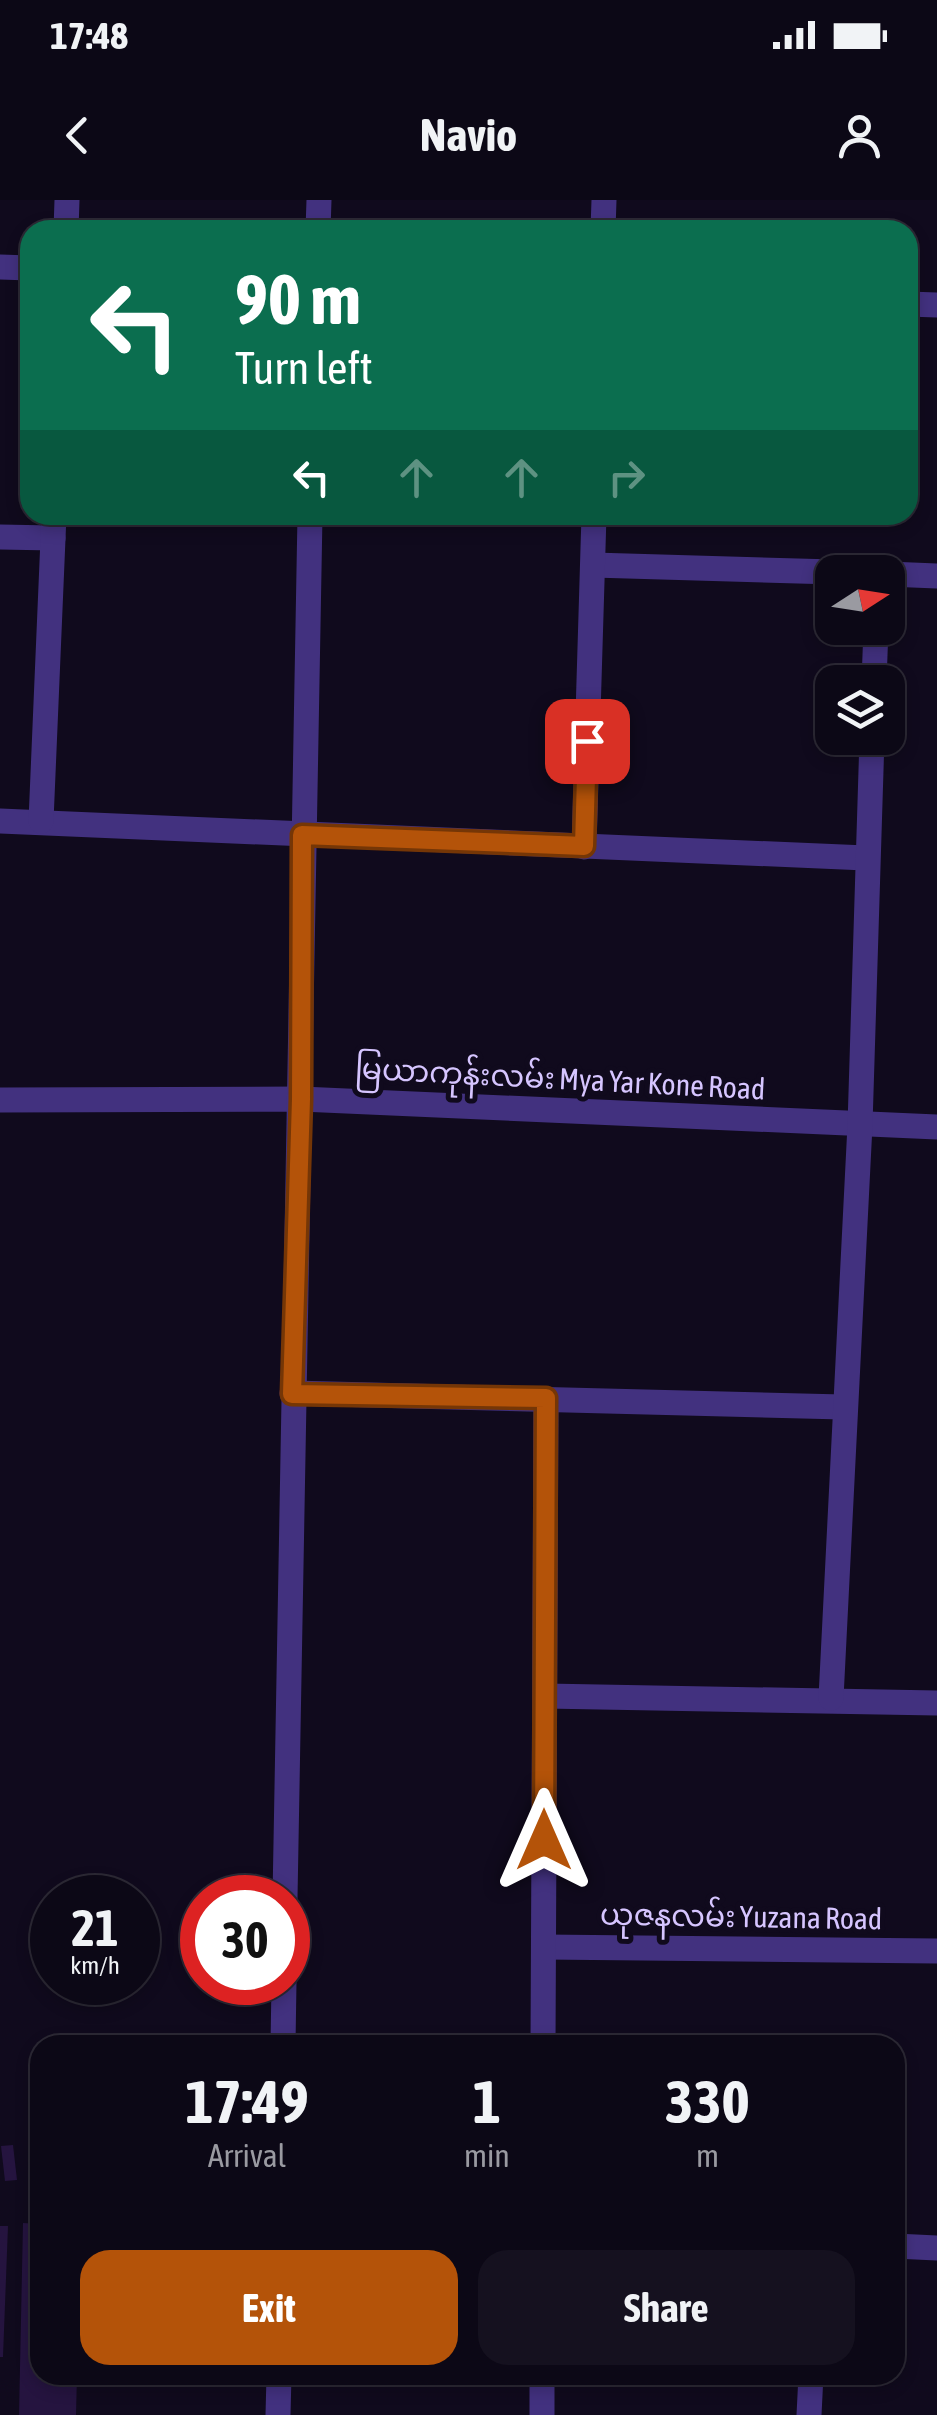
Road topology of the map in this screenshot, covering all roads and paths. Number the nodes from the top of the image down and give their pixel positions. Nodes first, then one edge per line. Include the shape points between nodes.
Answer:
1 (310, 525) edge
2 (594, 525) edge
3 (54, 526) edge
4 (0, 537) edge
5 (592, 565) junction
6 (815, 571) edge
7 (905, 575) edge
8 (937, 576) edge
9 (871, 755) edge
10 (0, 821) edge
11 (41, 821) junction
12 (302, 835) junction
13 (584, 846) junction
14 (866, 858) junction
15 (301, 1099) junction
16 (0, 1100) edge
17 (860, 1125) junction
18 (937, 1127) edge
19 (292, 1394) junction
20 (546, 1398) junction
21 (843, 1406) junction
22 (545, 1696) junction
23 (831, 1698) junction
24 (937, 1703) edge
25 (285, 1875) edge
26 (544, 1947) junction
27 (937, 1952) edge
28 (284, 2005) edge
29 (283, 2035) edge
30 (543, 2035) edge
31 (905, 2246) edge
32 (937, 2248) edge
33 (279, 2385) edge
34 (542, 2385) edge
35 (810, 2385) edge
36 (278, 2415) edge
37 (542, 2415) edge
38 (809, 2415) edge

1 - 12 street
2 - 5 street
3 - 4 street
3 - 11 street
5 - 6 street
5 - 13 street
7 - 8 street
9 - 14 street
10 - 11 street
11 - 12 street
12 - 13 street
12 - 15 street
13 - 14 street
14 - 17 street
15 - 16 street, မြယာကုန်းလမ်း Mya Yar Kone Road
15 - 17 street, မြယာကုန်းလမ်း Mya Yar Kone Road
15 - 19 street
17 - 18 street, မြယာကုန်းလမ်း Mya Yar Kone Road
17 - 21 street
19 - 20 street
19 - 25 street
20 - 21 street
20 - 22 street
21 - 23 street
22 - 23 street
22 - 26 street
23 - 24 street
26 - 27 street, ယုဇနလမ်း Yuzana Road
26 - 30 street
28 - 29 street
31 - 32 street
33 - 36 street
34 - 37 street
35 - 38 street

